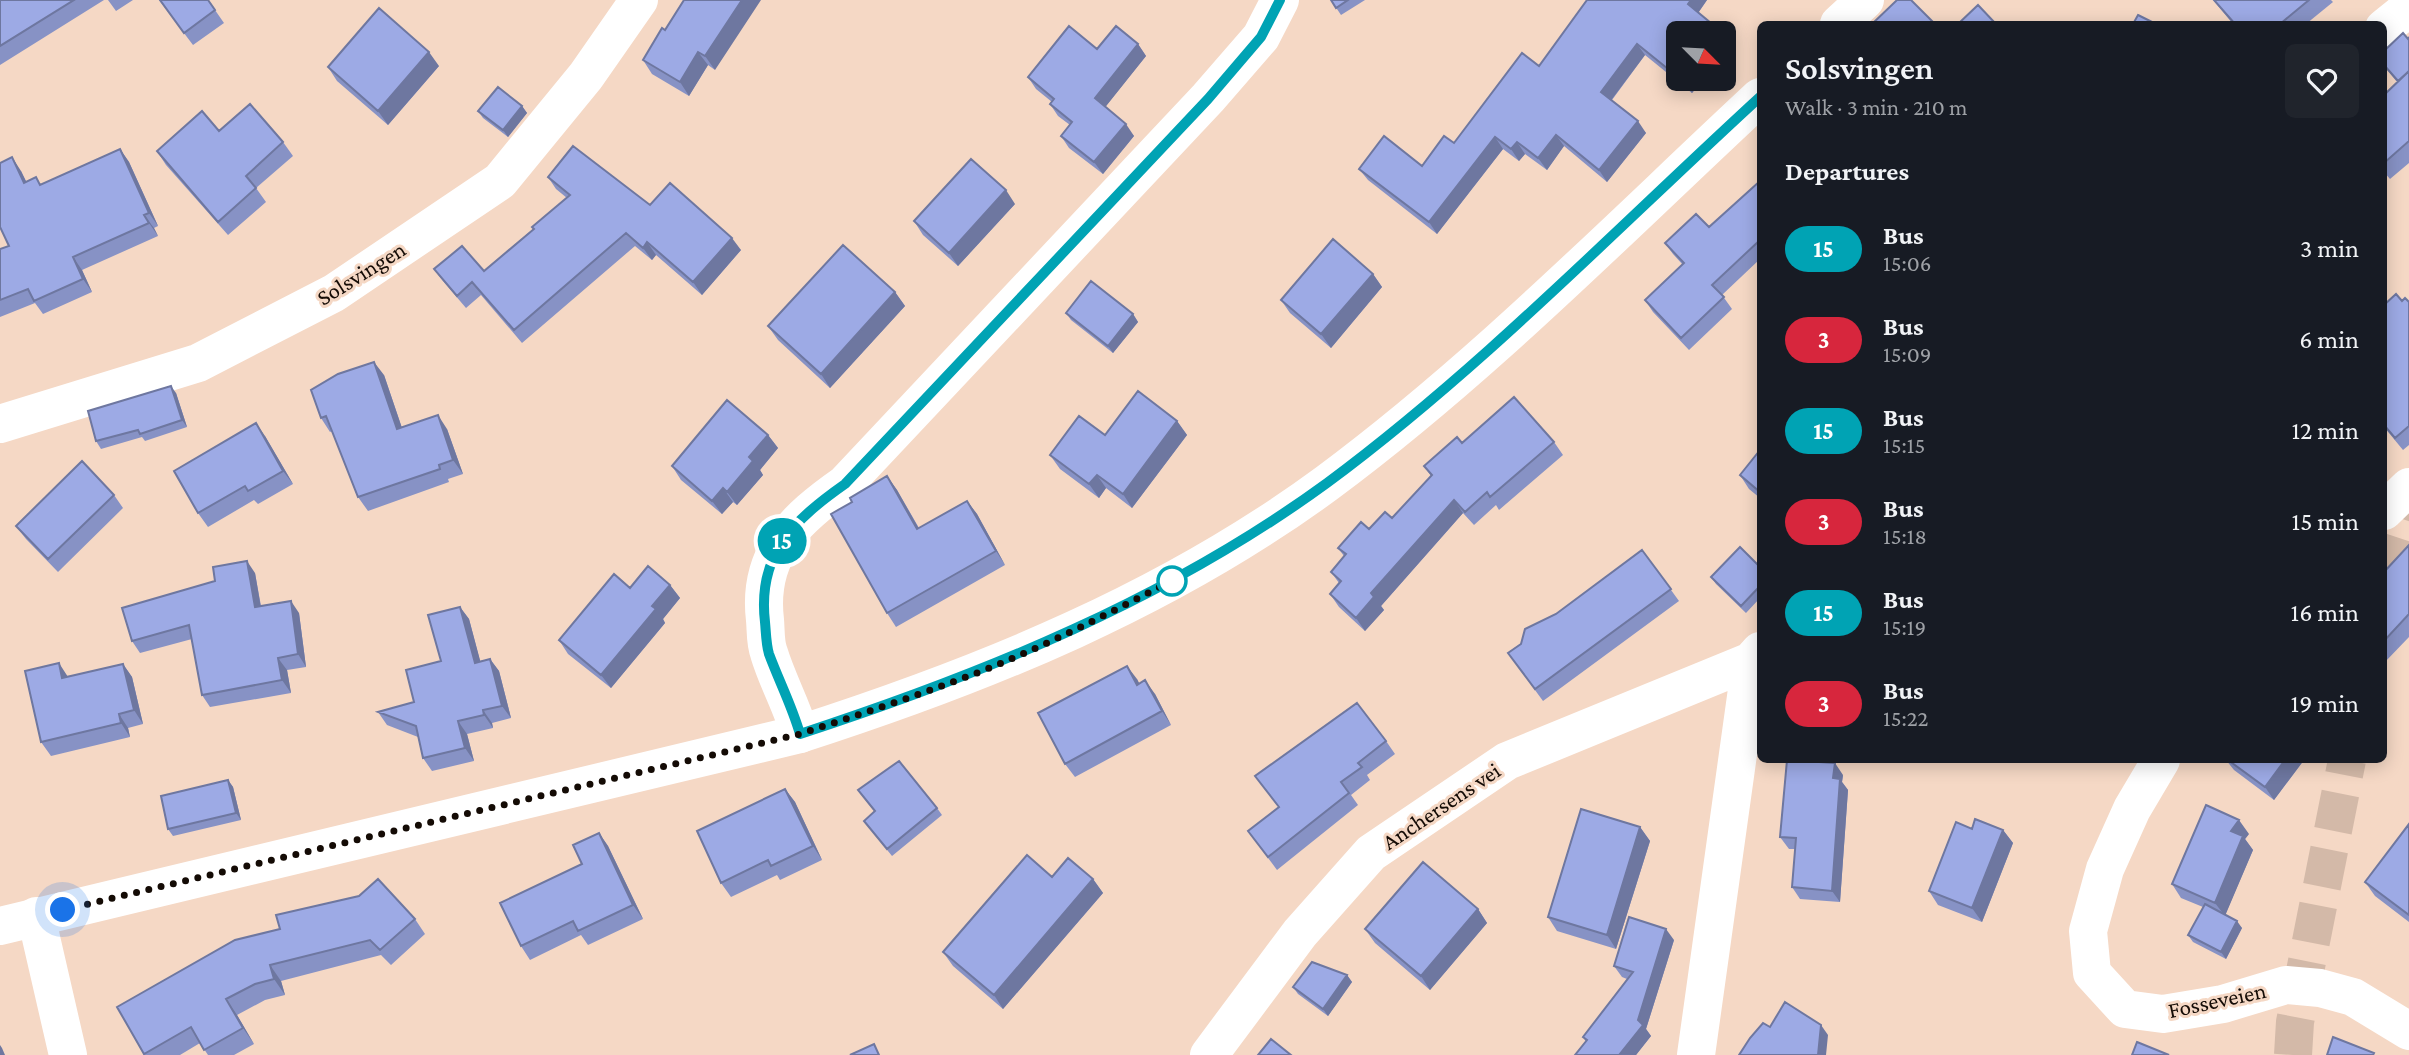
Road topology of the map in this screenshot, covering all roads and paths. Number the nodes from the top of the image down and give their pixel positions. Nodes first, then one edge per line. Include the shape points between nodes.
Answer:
1 (639, 0) edge
2 (1280, 0) edge
3 (1865, 0) edge
4 (2409, 8) edge
5 (1842, 21) edge
6 (2387, 26) edge
7 (1757, 100) edge
8 (0, 424) edge
9 (2409, 487) edge
10 (2387, 508) edge
11 (1756, 657) edge
12 (800, 734) junction
13 (2159, 763) edge
14 (18, 921) edge
15 (2409, 1031) edge
16 (68, 1055) edge
17 (1209, 1055) edge
18 (1696, 1055) edge

1 - 8 street, Solsvingen via 586,76 500,181 334,293 198,363
2 - 12 street via 1261,37 1208,99 845,484 810,509 784,537 769,567 762,600 768,651
3 - 5 street
4 - 6 street
7 - 12 street via 1498,339 1325,484 1181,576 1069,633 914,697
9 - 10 street
11 - 17 street, Anchersens vei via 1507,761 1371,853 1300,933
11 - 18 street, Anchersens vei
12 - 14 street
13 - 15 street, Fosseveien via 2132,808 2105,869 2088,930 2091,973 2125,1009 2163,1014 2223,1004 2286,985 2353,997
14 - 16 street

